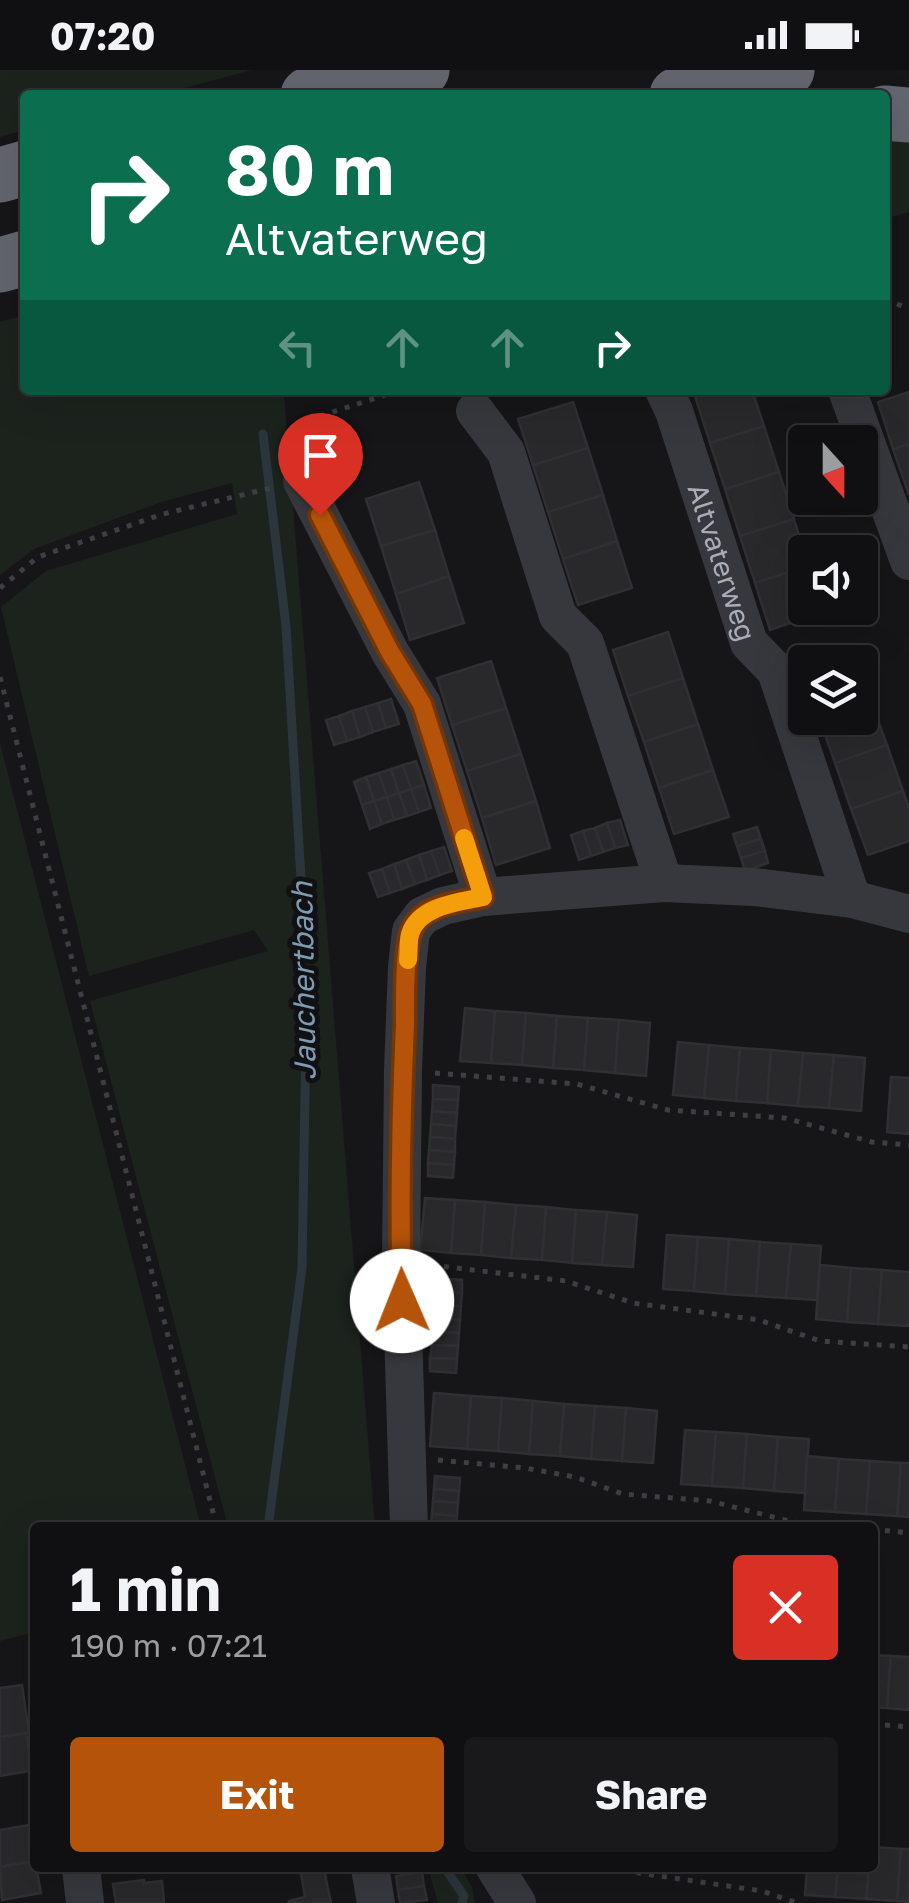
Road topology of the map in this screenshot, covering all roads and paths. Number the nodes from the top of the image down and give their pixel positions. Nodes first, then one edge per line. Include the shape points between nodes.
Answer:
1 (422, 70) edge
2 (786, 70) edge
3 (331, 90) edge
4 (699, 90) edge
5 (385, 395) edge
6 (666, 395) edge
7 (849, 395) edge
8 (475, 411) dead end
9 (302, 480) joint
10 (232, 498) dead end
11 (909, 561) edge
12 (0, 588) edge
13 (0, 677) edge
14 (664, 882) junction
15 (483, 897) junction
16 (852, 899) junction
17 (909, 914) edge
18 (403, 1071) junction
19 (909, 1146) edge
20 (400, 1262) junction
21 (909, 1347) edge
22 (407, 1457) junction
23 (215, 1522) edge
24 (409, 1522) edge
25 (793, 1522) edge
26 (878, 1530) edge
27 (909, 1533) edge
28 (878, 1724) edge
29 (909, 1726) edge
30 (82, 1872) edge
31 (371, 1872) edge
32 (498, 1872) edge
33 (637, 1872) edge
34 (86, 1903) edge
35 (376, 1903) edge
36 (517, 1903) edge
37 (797, 1903) edge

1 - 3 highway
2 - 4 highway
5 - 9 path via 317,417
6 - 16 street, Altvaterweg via 749,643 776,671
7 - 11 street
8 - 14 street via 506,452 558,616 585,643
9 - 15 street via 422,704
10 - 12 path via 38,557
13 - 23 path
14 - 15 street
14 - 16 street
15 - 18 street via 442,906 411,931
16 - 17 street
18 - 19 path via 577,1084 668,1110 785,1118
18 - 20 street
20 - 21 path via 566,1280 634,1303 758,1320 820,1341
20 - 22 street
22 - 24 street
22 - 25 path via 524,1468 623,1494 710,1501
26 - 27 path
28 - 29 path
30 - 34 street
31 - 35 street
32 - 36 street
33 - 37 path via 762,1891

